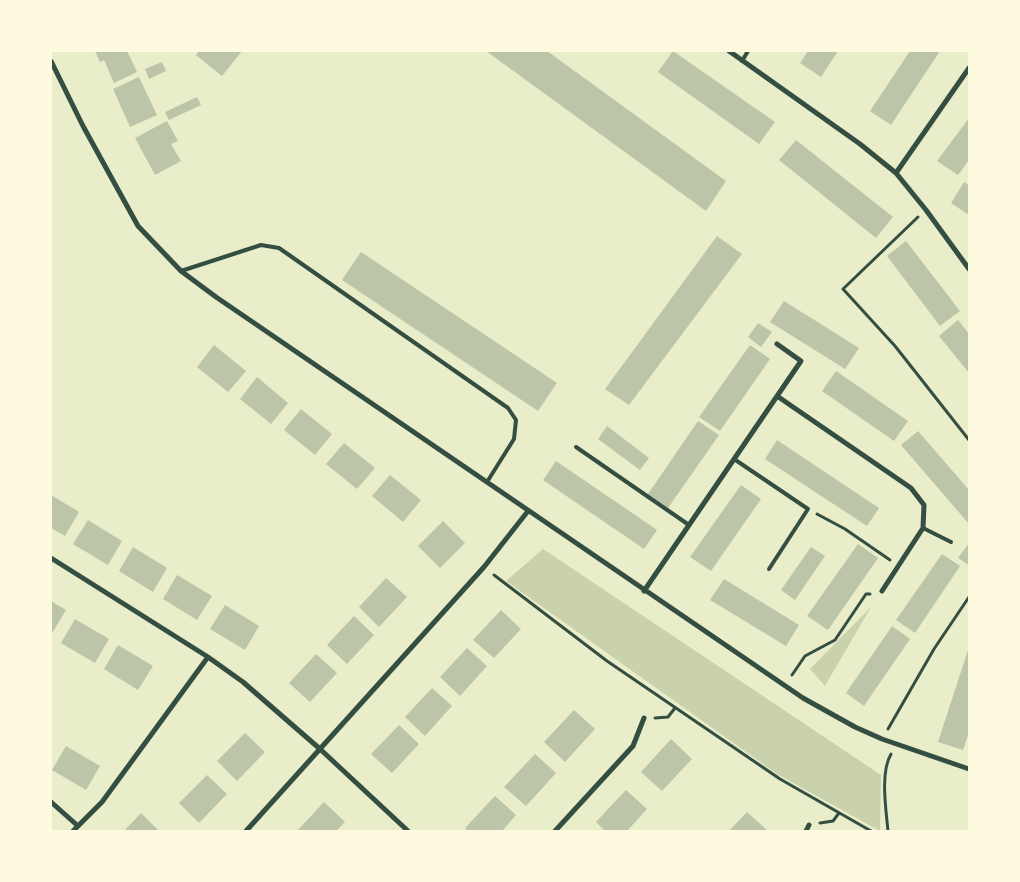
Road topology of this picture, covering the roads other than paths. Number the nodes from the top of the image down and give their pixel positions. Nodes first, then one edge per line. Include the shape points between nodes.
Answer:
1 (729, 51) edge
2 (748, 51) edge
3 (51, 61) edge
4 (742, 61) junction
5 (969, 68) edge
6 (896, 173) junction
7 (969, 269) edge
8 (181, 271) junction
9 (777, 344) dead end
10 (777, 396) junction
11 (576, 447) dead end
12 (734, 459) junction
13 (487, 482) junction
14 (528, 511) junction
15 (689, 525) junction
16 (923, 528) junction
17 (951, 542) dead end
18 (51, 558) edge
19 (769, 569) dead end
20 (644, 591) junction
21 (882, 591) road end
22 (208, 657) junction
23 (644, 718) road end
24 (320, 749) junction
25 (969, 769) edge
26 (51, 802) edge
27 (809, 825) road end
28 (76, 828) edge
29 (246, 831) edge
30 (408, 831) edge
31 (555, 831) edge
32 (806, 831) edge

1 - 4 street
2 - 4 lane
3 - 8 street via 138,226
4 - 6 street
5 - 6 street
6 - 7 street
8 - 13 street
8 - 13 lane via 260,245 279,248 508,408 516,420 514,439
9 - 10 street via 801,361
10 - 12 street
10 - 16 street via 910,488 924,505
11 - 15 lane
12 - 15 street
12 - 19 lane via 808,509
13 - 14 street
14 - 20 street
14 - 24 street via 484,567
15 - 20 street
16 - 17 lane
16 - 21 street
18 - 22 street
20 - 25 street via 785,686 855,727 896,745
22 - 24 street via 243,682
22 - 28 street via 102,802
23 - 31 street via 633,746
24 - 29 street
24 - 30 street
26 - 28 street
27 - 32 street

